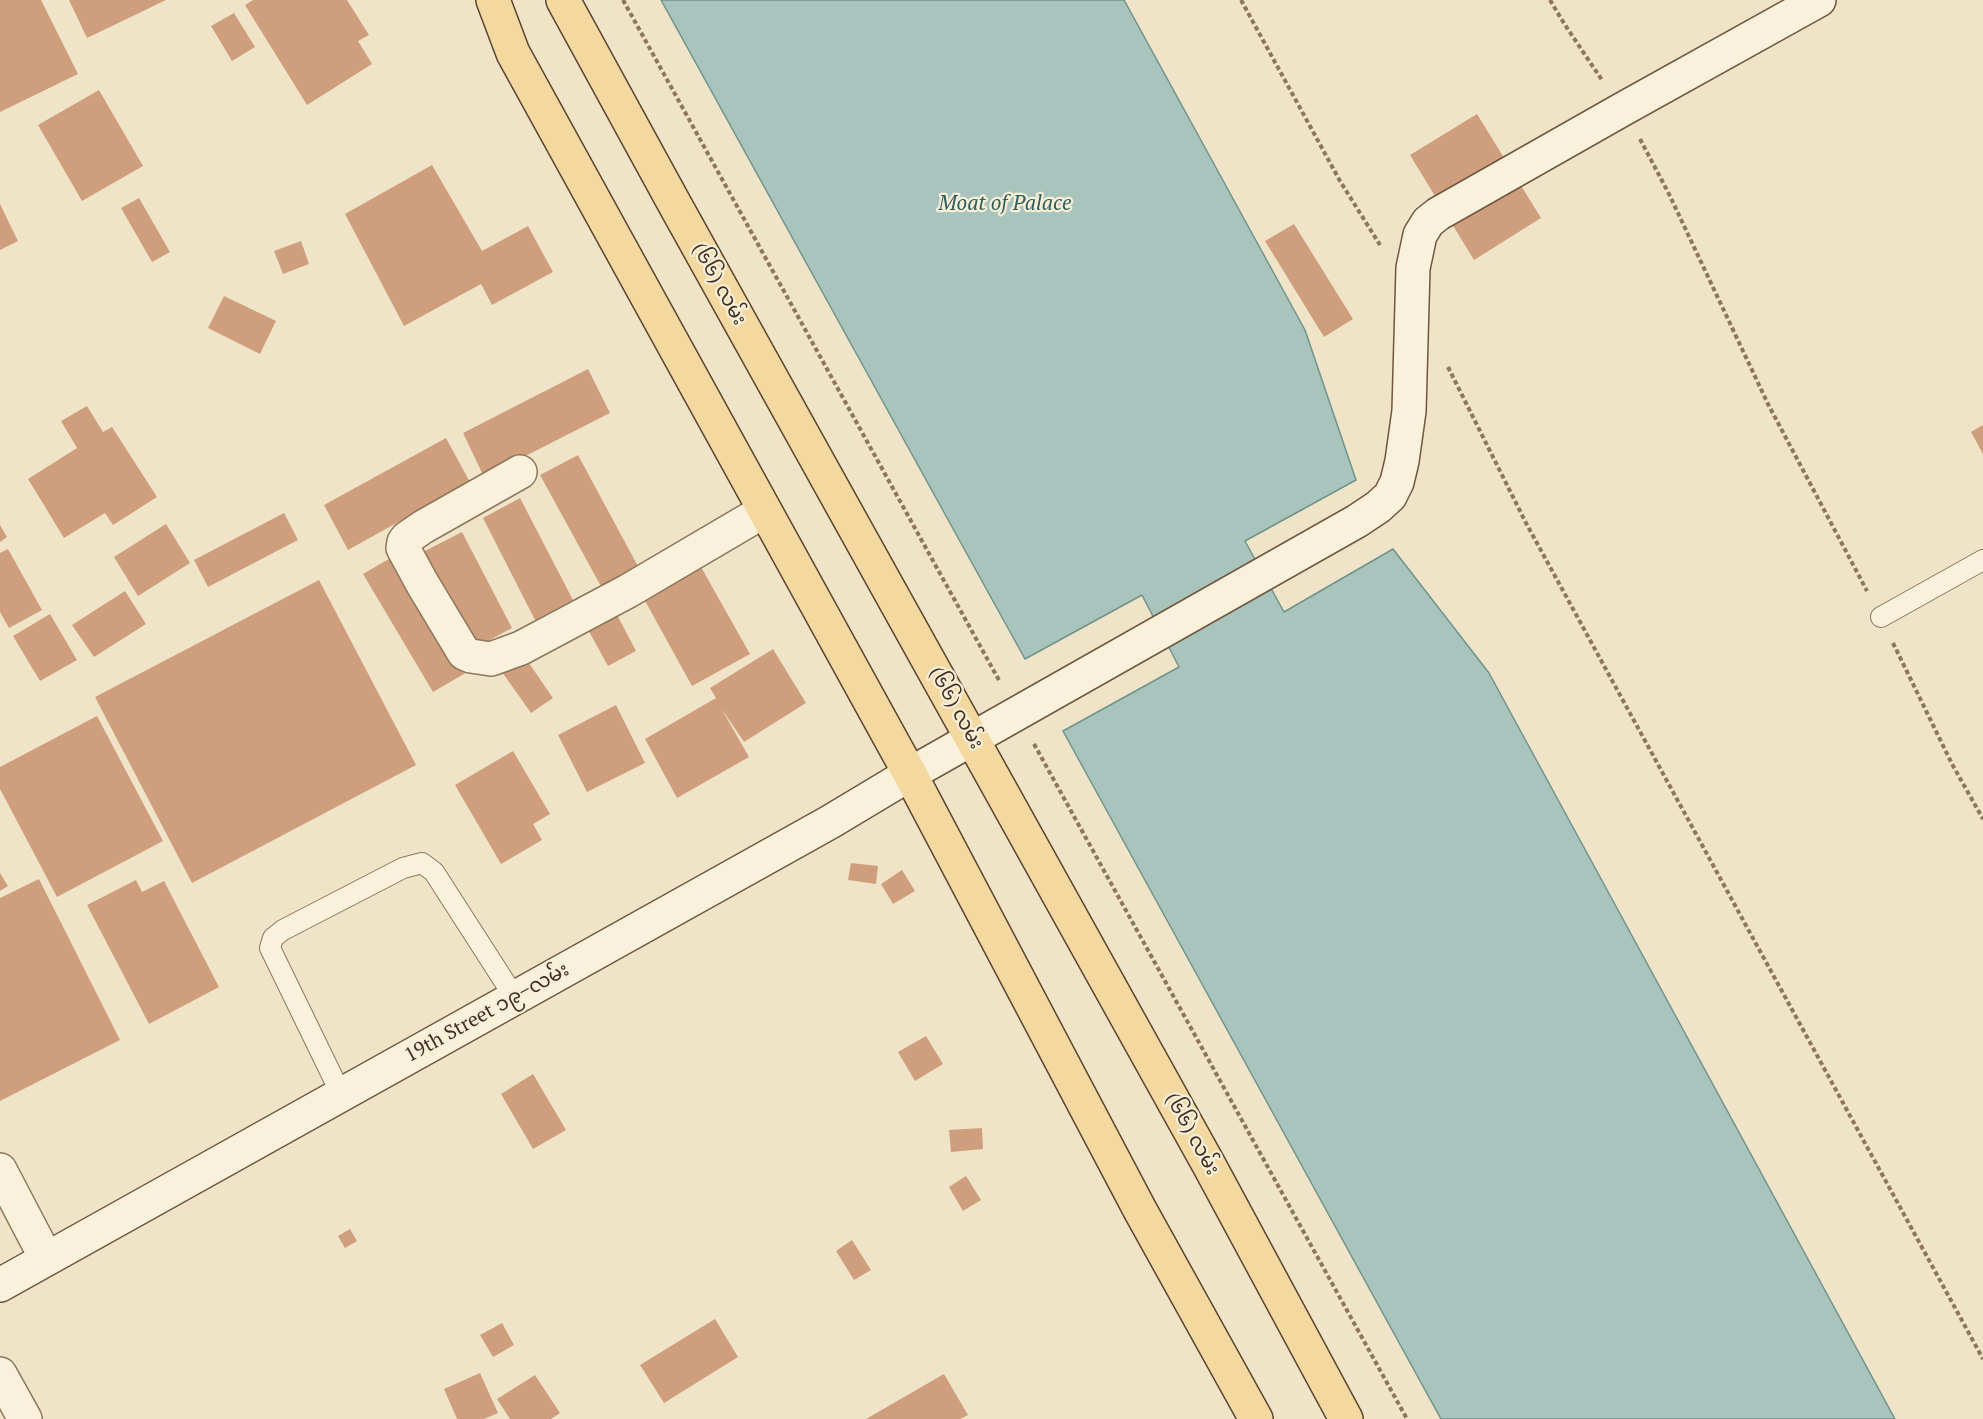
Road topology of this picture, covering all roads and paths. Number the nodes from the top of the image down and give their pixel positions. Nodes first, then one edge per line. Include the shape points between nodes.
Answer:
1 (493, 0) edge
2 (563, 0) edge
3 (1241, 0) edge
4 (1550, 0) edge
5 (1819, 0) edge
6 (1623, 109) junction
7 (1382, 247) dead end
8 (1443, 357) dead end
9 (520, 472) dead end
10 (764, 511) junction
11 (1983, 560) edge
12 (1881, 617) junction
13 (973, 738) junction
14 (909, 774) junction
15 (1983, 819) edge
16 (515, 998) junction
17 (341, 1094) junction
18 (0, 1170) edge
19 (46, 1258) junction
20 (0, 1285) edge
21 (1983, 1359) edge
22 (0, 1374) edge
23 (25, 1419) edge
24 (1256, 1419) edge
25 (1346, 1419) edge

1 - 10 main road via 513,53
2 - 13 main road, (၆၆) လမ်း
3 - 7 path via 1340,181
4 - 6 path
5 - 6 street, 19th Street ၁၉−လမ်း
6 - 12 path via 1669,194 1768,404
6 - 13 street, 19th Street ၁၉−လမ်း via 1438,214 1423,229 1413,268 1409,411 1402,461 1390,496 1333,534
8 - 21 path via 1526,523
9 - 10 street via 423,527 404,542 403,548 416,573 464,653 471,656 491,659 521,648
10 - 14 main road
11 - 12 lane
12 - 15 path
13 - 14 street, 19th Street ၁၉−လမ်း
13 - 25 main road, (၆၆) လမ်း
14 - 16 street, 19th Street ၁၉−လမ်း
14 - 24 main road via 1140,1210
16 - 17 street, 19th Street ၁၉−လမ်း
16 - 17 lane via 434,872 422,863 403,868 283,930 273,938 270,948
17 - 19 street, 19th Street ၁၉−လမ်း
18 - 19 street
19 - 20 street, 19th Street ၁၉−လမ်း
22 - 23 street

